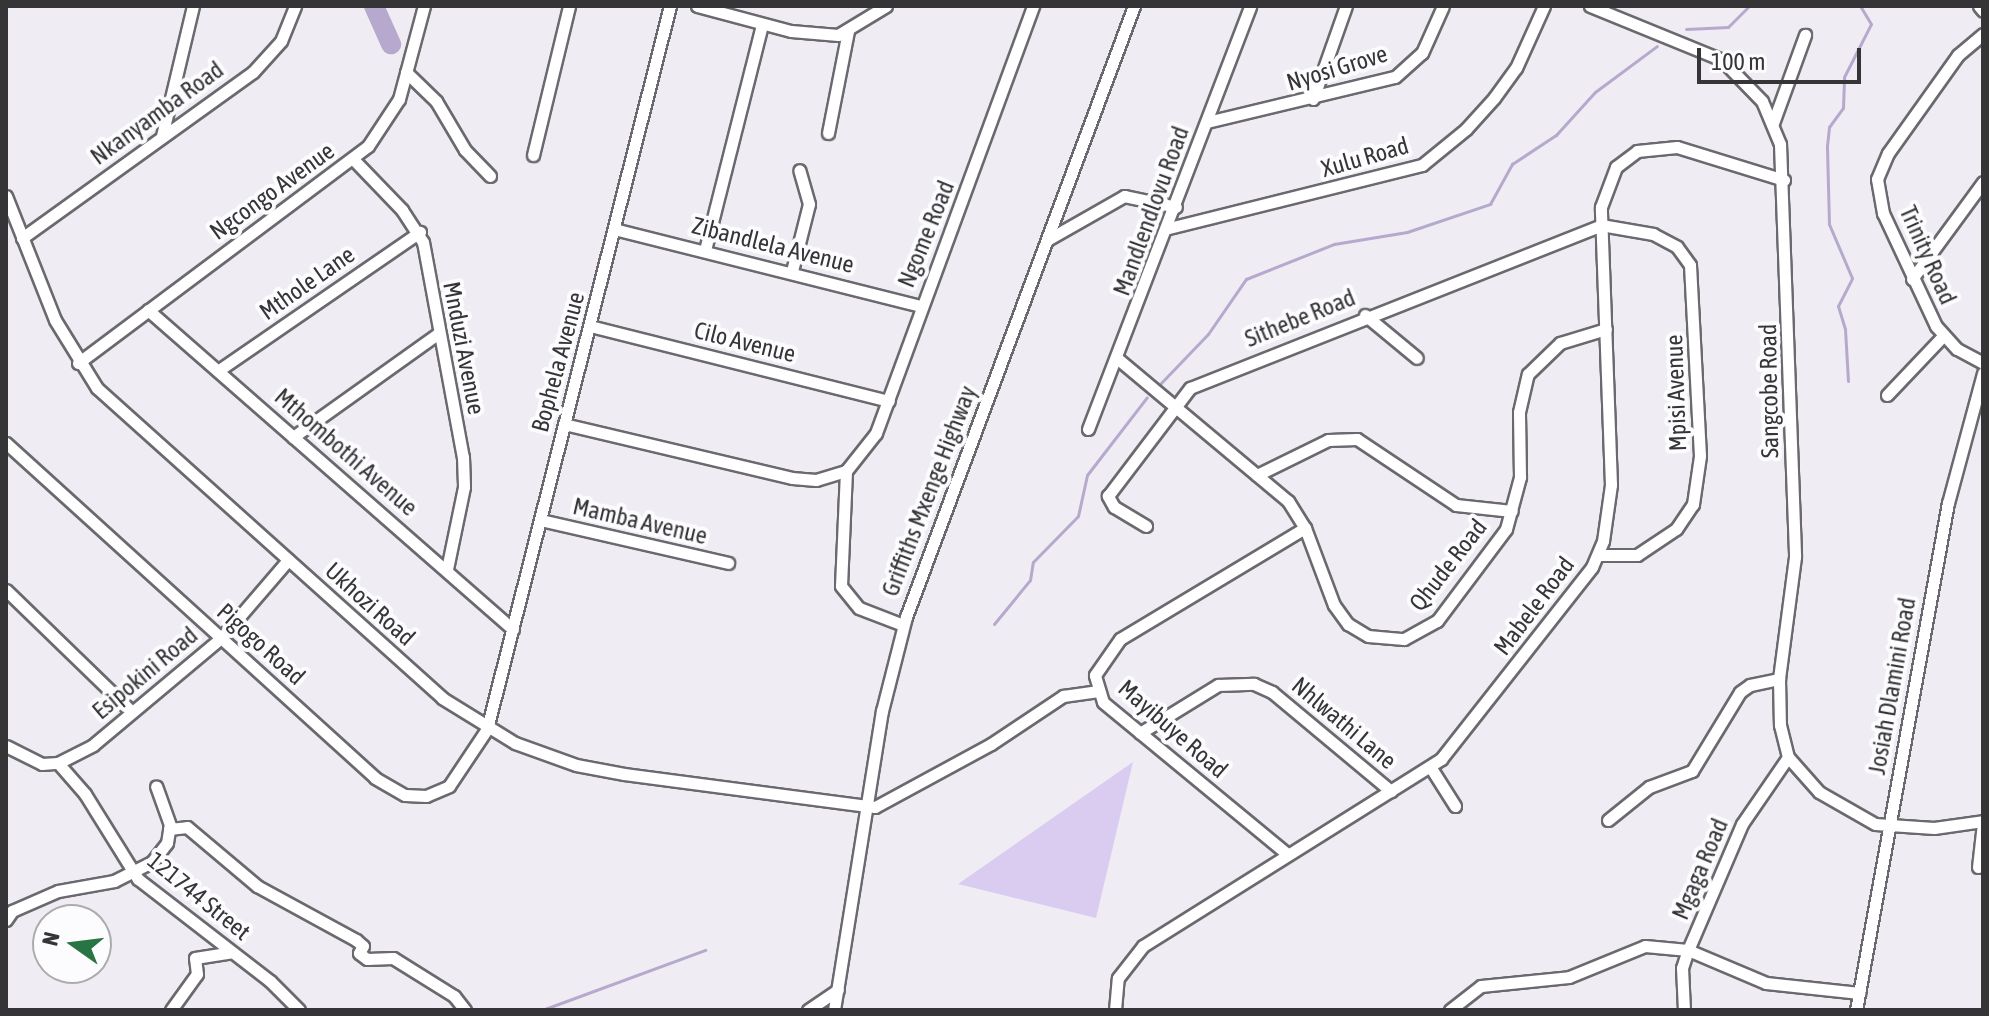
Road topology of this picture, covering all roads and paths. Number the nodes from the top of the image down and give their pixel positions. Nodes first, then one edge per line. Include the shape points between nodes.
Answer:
1 (193, 6) edge
2 (295, 6) edge
3 (424, 6) edge
4 (569, 6) edge
5 (670, 6) edge
6 (697, 6) edge
7 (886, 6) edge
8 (1033, 6) edge
9 (1134, 6) edge
10 (1250, 6) edge
11 (1346, 6) edge
12 (1443, 6) edge
13 (1544, 6) edge
14 (1590, 6) edge
15 (762, 25) junction
16 (848, 31) junction
17 (1983, 34) edge
18 (1805, 35) dead end
19 (406, 72) junction
20 (1313, 99) junction
21 (1207, 122) junction
22 (1773, 123) junction
23 (828, 133) dead end
24 (162, 136) junction
25 (533, 155) dead end
26 (353, 159) junction
27 (799, 170) dead end
28 (490, 176) dead end
29 (1784, 180) junction
30 (1983, 182) edge
31 (6, 196) edge
32 (1176, 207) junction
33 (1601, 225) junction
34 (1169, 228) junction
35 (614, 229) junction
36 (420, 232) junction
37 (22, 238) junction
38 (1047, 240) junction
39 (705, 250) junction
40 (792, 271) junction
41 (1912, 279) junction
42 (921, 306) junction
43 (148, 310) junction
44 (1365, 315) junction
45 (590, 326) junction
46 (1606, 329) junction
47 (439, 333) junction
48 (1943, 336) junction
49 (1417, 358) dead end
50 (1118, 359) junction
51 (78, 363) junction
52 (1983, 363) edge
53 (219, 370) junction
54 (1983, 373) edge
55 (1887, 395) dead end
56 (889, 401) junction
57 (1172, 408) junction
58 (564, 424) junction
59 (1088, 429) dead end
60 (293, 437) junction
61 (6, 443) edge
62 (846, 471) junction
63 (1257, 475) junction
64 (1512, 511) junction
65 (541, 520) junction
66 (1146, 526) dead end
67 (1305, 528) junction
68 (1598, 555) junction
69 (288, 560) junction
70 (728, 563) dead end
71 (447, 569) junction
72 (6, 590) edge
73 (903, 625) junction
74 (513, 630) junction
75 (221, 638) junction
76 (1779, 679) junction
77 (1097, 691) junction
78 (132, 712) junction
79 (487, 729) junction
80 (1140, 733) junction
81 (6, 746) edge
82 (1788, 757) junction
83 (58, 763) junction
84 (1431, 768) junction
85 (156, 786) dead end
86 (1391, 791) junction
87 (1455, 806) dead end
88 (866, 807) junction
89 (1608, 820) dead end
90 (1983, 822) edge
91 (1889, 828) junction
92 (169, 829) junction
93 (1286, 853) junction
94 (1978, 867) dead end
95 (133, 874) junction
96 (6, 920) edge
97 (1688, 950) junction
98 (232, 952) junction
99 (838, 990) junction
100 (1859, 993) junction
101 (171, 1010) edge
102 (299, 1010) edge
103 (465, 1010) edge
104 (808, 1010) edge
105 (834, 1010) edge
106 (1115, 1010) edge
107 (1450, 1010) edge
108 (1684, 1010) edge
109 (1856, 1010) edge

1 - 24 street
2 - 24 street, Nkanyamba Road via 269,56
3 - 19 street, Ngcongo Avenue
4 - 25 street
5 - 35 street, Bophela Avenue
6 - 15 street
7 - 16 street
8 - 42 street, Ngome Road
9 - 38 street, Griffiths Mxenge Highway
10 - 21 street, Mandlendlovu Road
11 - 20 street
12 - 20 street, Nyosi Grove via 1410,68 1376,84
13 - 34 street, Xulu Road via 1516,68 1494,98 1422,165
14 - 22 street, Sangcobe Road via 1722,60 1750,85
15 - 16 street via 817,35
15 - 39 street
16 - 23 street
17 - 41 street, Trinity Road via 1958,55 1881,166 1880,203
18 - 22 street
19 - 26 street, Ngcongo Avenue via 389,121
19 - 28 street via 436,101 465,150
20 - 21 street, Nyosi Grove
21 - 32 street, Mandlendlovu Road
22 - 29 street, Sangcobe Road
24 - 37 street, Nkanyamba Road
26 - 36 street
26 - 43 street, Ngcongo Avenue
27 - 40 street via 809,204
29 - 33 street, Mabele Road via 1677,147 1649,147 1616,167 1602,194
29 - 76 street, Sangcobe Road via 1795,557
30 - 41 street
31 - 37 street, Ukhozi Road
32 - 34 street, Mandlendlovu Road
32 - 38 street via 1124,196
33 - 44 street, Sithebe Road
33 - 46 street, Mabele Road
33 - 68 street, Mpisi Avenue via 1653,234 1677,247 1690,265 1700,456 1693,504 1676,529 1637,555
34 - 50 street, Mandlendlovu Road
35 - 39 street, Zibandlela Avenue
35 - 45 street, Bophela Avenue
36 - 47 street, Mnduzi Avenue
36 - 53 street, Mthole Lane
37 - 51 street, Ukhozi Road
38 - 73 street, Griffiths Mxenge Highway
39 - 40 street, Zibandlela Avenue
40 - 42 street, Zibandlela Avenue
41 - 48 street, Trinity Road
42 - 56 street, Ngome Road
43 - 51 street, Ngcongo Avenue
43 - 53 street, Mthombothi Avenue
44 - 49 street
44 - 57 street, Sithebe Road via 1200,383 1181,394
45 - 56 street, Cilo Avenue
45 - 58 street, Bophela Avenue
46 - 64 street, Qhude Road via 1560,343 1528,374 1519,412 1520,477
46 - 68 street, Mabele Road via 1611,485
47 - 60 street
47 - 71 street, Mnduzi Avenue via 464,487
48 - 52 street, Trinity Road
48 - 55 street
50 - 57 street, Qhude Road
50 - 59 street, Mandlendlovu Road
51 - 69 street, Ukhozi Road via 97,388
53 - 60 street, Mthombothi Avenue
54 - 91 street, Josiah Dlamini Road via 1961,440
56 - 62 street, Ngome Road via 864,454
57 - 63 street, Qhude Road
57 - 66 street, Sithebe Road via 1108,496 1114,507
58 - 62 street via 792,478 816,480
58 - 65 street, Bophela Avenue
60 - 71 street, Mthombothi Avenue
61 - 75 street, Pigogo Road
62 - 73 street via 841,586 859,608
63 - 64 street via 1328,440 1357,439 1456,505
63 - 67 street, Qhude Road via 1288,501
64 - 67 street, Qhude Road via 1497,545 1437,621 1404,639 1368,636 1338,614
65 - 70 street, Mamba Avenue
65 - 74 street, Bophela Avenue
67 - 77 street, Mayibuye Road via 1120,639 1100,662
68 - 84 street, Mabele Road via 1461,739
69 - 75 street, Esipokini Road
69 - 79 street, Ukhozi Road via 442,698
71 - 74 street, Mthombothi Avenue
72 - 78 street
73 - 88 street, Griffiths Mxenge Highway
74 - 79 street, Bophela Avenue
75 - 78 street, Esipokini Road
75 - 79 street, Pigogo Road via 375,778 405,795 426,796 449,786
76 - 82 street, Sangcobe Road via 1780,725
76 - 89 street via 1740,692 1692,771 1649,787
77 - 80 street, Mayibuye Road
77 - 88 street via 1063,696 908,792
78 - 83 street, Esipokini Road via 93,745
79 - 88 street, Ukhozi Road via 576,765
80 - 86 street, Nhlwathi Lane via 1218,685 1254,684 1272,692
80 - 93 street, Mayibuye Road
81 - 83 street via 34,763
82 - 91 street, Sangcobe Road via 1819,792 1860,818
82 - 97 street, Mgaga Road via 1742,824
83 - 95 street, 121744 Street via 85,794
84 - 86 street, Mabele Road
84 - 87 street
85 - 92 street via 167,805
86 - 93 street, Mabele Road
88 - 99 street, Griffiths Mxenge Highway
90 - 91 street
90 - 94 street
91 - 100 street, Josiah Dlamini Road
92 - 95 street via 167,843 152,862
92 - 103 street via 187,827 257,886 356,940 367,959 393,958 454,996
93 - 106 street, Mabele Road via 1143,946 1118,978
95 - 96 street via 58,891 12,911
95 - 98 street, 121744 Street
97 - 100 street via 1766,983
97 - 107 street via 1645,946 1569,977 1486,984
97 - 108 street, Mgaga Road via 1682,968
98 - 101 street via 195,958 197,974
98 - 102 street, 121744 Street
99 - 104 street
99 - 105 street, Griffiths Mxenge Highway
100 - 109 street, Josiah Dlamini Road

